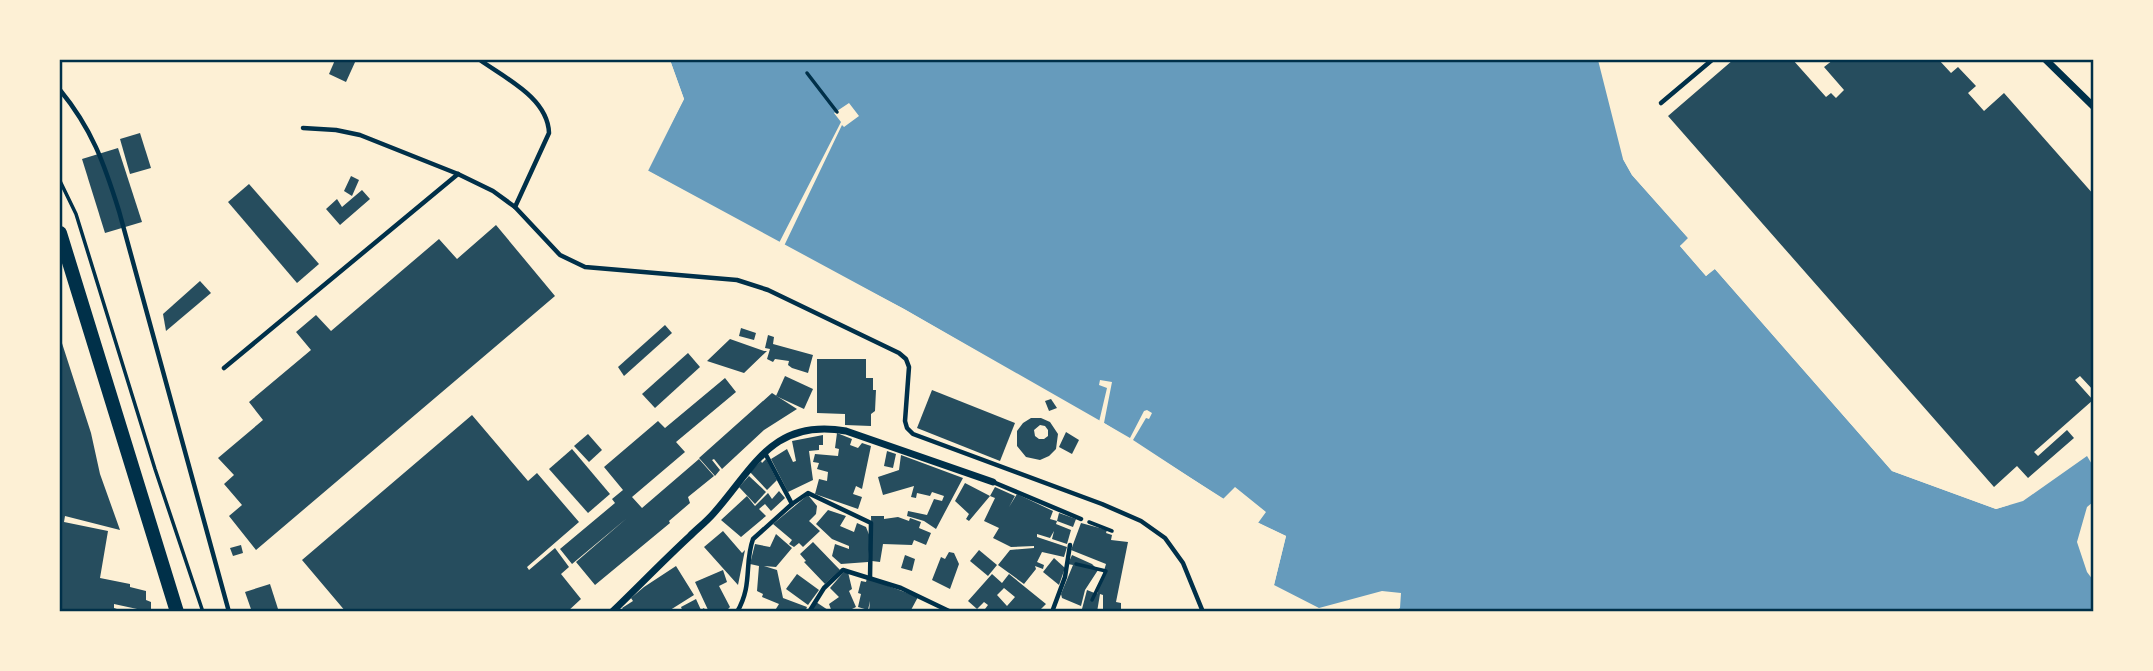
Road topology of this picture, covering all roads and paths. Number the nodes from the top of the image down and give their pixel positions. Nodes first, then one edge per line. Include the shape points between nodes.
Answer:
1 (480, 60) edge
2 (1712, 60) edge
3 (2046, 60) edge
4 (807, 73) dead end
5 (60, 90) edge
6 (1661, 103) dead end
7 (2094, 107) edge
8 (837, 112) dead end
9 (303, 128) dead end
10 (458, 174) junction
11 (60, 181) edge
12 (515, 207) junction
13 (60, 233) edge
14 (224, 368) dead end
15 (764, 452) junction
16 (993, 482) joint
17 (792, 504) junction
18 (1081, 519) joint
19 (1112, 531) dead end
20 (1070, 545) dead end
21 (1067, 562) junction
22 (870, 578) junction
23 (1092, 600) dead end
24 (177, 611) edge
25 (203, 611) edge
26 (229, 611) edge
27 (612, 611) edge
28 (737, 611) edge
29 (809, 611) edge
30 (951, 611) edge
31 (1052, 611) edge
32 (1203, 611) edge

1 - 12 lane via 527,94 548,121 549,132
2 - 6 lane
3 - 7 street
4 - 8 path
5 - 26 lane via 80,115 109,179
9 - 10 lane via 360,135
10 - 12 lane
10 - 14 lane
11 - 25 path via 76,214
12 - 32 lane via 561,255 585,267 737,280 768,290 899,353 909,367 905,421 913,434 1141,521 1165,538 1177,554
13 - 24 main road
15 - 16 street via 792,435 829,428
15 - 17 lane
15 - 27 street via 713,515
16 - 18 lane
17 - 22 lane via 808,493 871,523
17 - 28 lane via 753,539 749,580
18 - 19 path
20 - 21 lane
21 - 23 path via 1106,571
21 - 31 lane
22 - 29 lane via 844,570 824,588
22 - 30 lane

